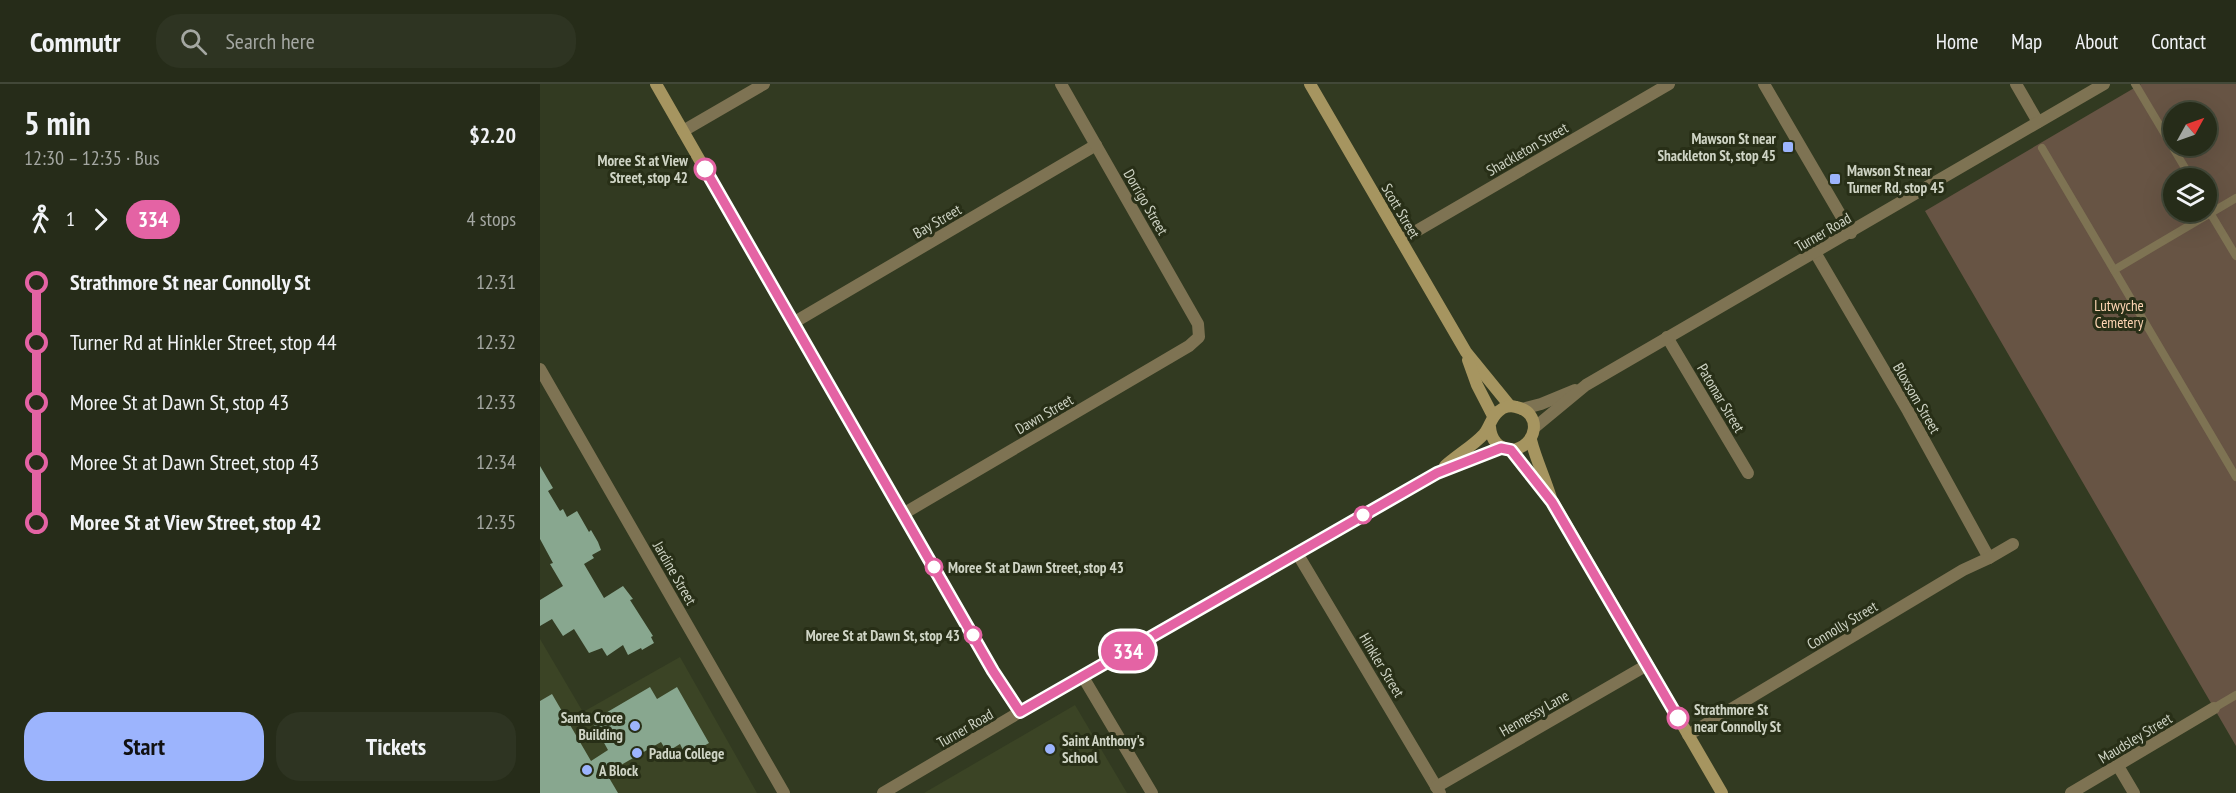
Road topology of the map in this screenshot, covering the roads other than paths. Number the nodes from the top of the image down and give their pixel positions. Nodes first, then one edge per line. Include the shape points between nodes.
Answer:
1 (656, 84) edge
2 (764, 84) edge
3 (1061, 84) edge
4 (1310, 84) edge
5 (1669, 84) edge
6 (1764, 84) edge
7 (2016, 84) edge
8 (2104, 84) edge
9 (2135, 84) edge
10 (2038, 122) junction
11 (683, 131) junction
12 (1096, 145) junction
13 (2042, 148) dead end
14 (2185, 168) edge
15 (2236, 198) edge
16 (2217, 206) edge
17 (2189, 222) edge
18 (2216, 222) edge
19 (1851, 233) junction
20 (1401, 240) junction
21 (1816, 254) junction
22 (2236, 256) edge
23 (2114, 270) junction
24 (793, 323) junction
25 (1199, 337) joint
26 (1667, 338) junction
27 (1466, 352) junction
28 (540, 369) edge
29 (1586, 385) junction
30 (1516, 407) junction
31 (1491, 422) junction
32 (1532, 434) junction
33 (1506, 449) junction
34 (1437, 473) junction
35 (1748, 473) dead end
36 (2236, 477) edge
37 (1552, 502) junction
38 (903, 514) junction
39 (2013, 544) dead end
40 (1297, 553) junction
41 (1989, 558) junction
42 (1647, 665) junction
43 (1083, 677) junction
44 (2236, 695) edge
45 (2214, 708) joint
46 (1020, 712) junction
47 (1688, 735) junction
48 (2118, 766) junction
49 (1438, 790) edge
50 (784, 793) edge
51 (883, 793) edge
52 (1152, 793) edge
53 (1722, 793) edge
54 (2072, 793) edge
55 (2134, 793) edge

1 - 11 street
2 - 11 street
3 - 12 street, Dorrigo Street
4 - 20 street, Scott Street
5 - 20 street, Shackleton Street
6 - 19 street
7 - 10 street
8 - 10 street, Turner Road
9 - 14 lane
10 - 19 street, Turner Road
11 - 24 street
12 - 24 street, Bay Street
12 - 25 street, Dorrigo Street via 1198,324
13 - 23 lane
15 - 16 lane
17 - 23 lane
18 - 22 lane
19 - 21 street, Turner Road
20 - 27 street, Scott Street
21 - 26 street, Turner Road
21 - 41 street, Bloxsom Street
23 - 36 lane
24 - 38 street
25 - 38 street, Dawn Street
26 - 29 street, Turner Road
26 - 35 street, Patomar Street
27 - 30 street, Scott Street
27 - 31 street, Scott Street
28 - 50 street, Jardine Street
29 - 30 street, Turner Road via 1541,405
29 - 32 street, Turner Road
30 - 31 street, Turner Road via 1497,411
30 - 32 street via 1531,417
31 - 33 street via 1493,439
31 - 34 street, Turner Road via 1475,442
32 - 33 street, Turner Road via 1519,449
32 - 37 street via 1535,457
33 - 34 street, Turner Road
33 - 37 street
34 - 40 street, Turner Road
37 - 42 street
38 - 46 street
39 - 41 street, Connolly Street
40 - 43 street, Turner Road
40 - 49 street, Hinkler Street
41 - 47 street, Connolly Street
42 - 47 street
42 - 49 street, Hennessy Lane
43 - 46 street, Turner Road
43 - 52 street
44 - 45 lane
45 - 48 street, Maudsley Street
46 - 51 street, Turner Road
47 - 53 street
48 - 54 street, Maudsley Street
48 - 55 street

